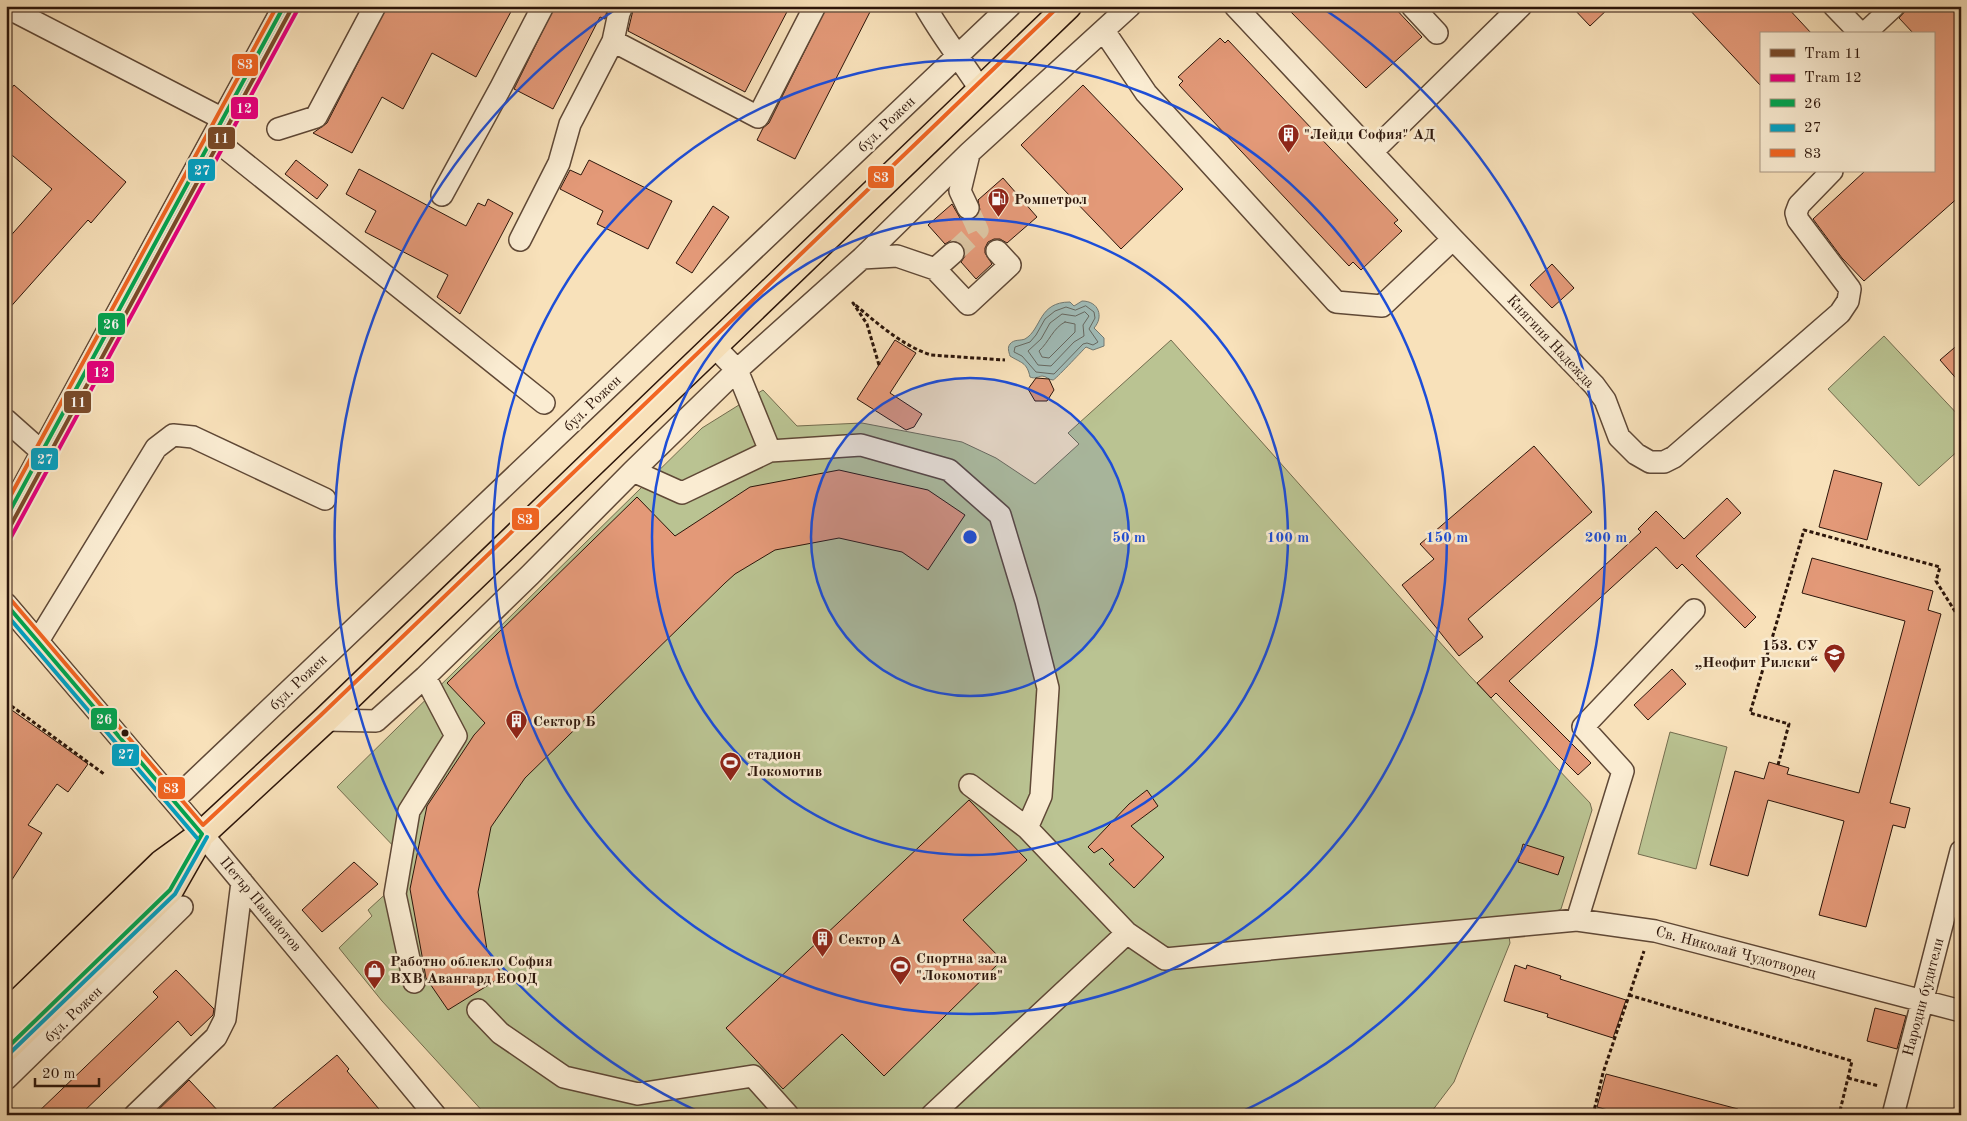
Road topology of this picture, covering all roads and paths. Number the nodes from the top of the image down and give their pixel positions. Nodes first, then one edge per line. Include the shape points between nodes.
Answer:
1 (284, 6) edge
2 (375, 6) edge
3 (542, 6) edge
4 (622, 6) edge
5 (815, 6) edge
6 (925, 6) edge
7 (1010, 6) edge
8 (1068, 6) edge
9 (1130, 6) edge
10 (1235, 6) edge
11 (1412, 6) edge
12 (1521, 6) edge
13 (1834, 6) edge
14 (1894, 6) edge
15 (6, 7) edge
16 (1104, 31) junction
17 (1860, 32) edge
18 (1864, 32) edge
19 (1437, 33) dead end
20 (612, 41) junction
21 (958, 56) junction
22 (980, 90) junction
23 (223, 119) junction
24 (278, 129) dead end
25 (213, 138) junction
26 (1372, 152) junction
27 (970, 153) junction
28 (1831, 172) edge
29 (442, 195) dead end
30 (968, 208) tunnel mouth
31 (1453, 239) junction
32 (520, 240) dead end
33 (997, 251) dead end
34 (953, 253) tunnel mouth
35 (862, 258) junction
36 (935, 269) junction
37 (714, 346) junction
38 (1005, 360) dead end
39 (880, 365) dead end
40 (737, 370) junction
41 (544, 403) dead end
42 (6, 420) edge
43 (770, 451) junction
44 (42, 452) junction
45 (633, 470) junction
46 (325, 499) dead end
47 (6, 518) edge
48 (6, 604) edge
49 (1694, 610) dead end
50 (1961, 621) edge
51 (1961, 628) edge
52 (1961, 633) edge
53 (38, 641) junction
54 (425, 677) junction
55 (6, 702) edge
56 (325, 720) junction
57 (1778, 765) dead end
58 (104, 774) dead end
59 (970, 785) dead end
60 (174, 800) junction
61 (1027, 828) junction
62 (202, 834) junction
63 (1961, 850) edge
64 (242, 882) junction
65 (182, 907) dead end
66 (1577, 920) junction
67 (1127, 932) junction
68 (1642, 955) dead end
69 (414, 982) dead end
70 (1629, 995) junction
71 (1922, 1001) junction
72 (478, 1010) dead end
73 (1961, 1011) edge
74 (6, 1014) edge
75 (6, 1049) edge
76 (1848, 1078) junction
77 (6, 1079) edge
78 (1961, 1090) edge
79 (1899, 1091) junction
80 (135, 1115) edge
81 (435, 1115) edge
82 (788, 1115) edge
83 (932, 1115) edge
84 (1593, 1115) edge
85 (1839, 1115) edge
86 (1893, 1115) edge
87 (1954, 1115) edge

1 - 23 street
2 - 24 street via 316,118
3 - 29 street
4 - 20 street
5 - 20 street via 758,117
6 - 21 street
7 - 21 street, бул. Рожен
8 - 22 main road, бул. Рожен
9 - 16 street
10 - 26 street, Княгиня Надежда
11 - 19 street
12 - 26 street
13 - 17 street
14 - 18 street
15 - 23 street
16 - 27 street
16 - 31 street via 1146,93 1336,302 1382,306
20 - 32 street via 570,124 559,163
21 - 22 street
21 - 60 street, бул. Рожен
22 - 37 main road, бул. Рожен
23 - 25 street
25 - 41 street
25 - 44 street
26 - 31 street, Княгиня Надежда
27 - 30 street via 960,191
27 - 35 street
28 - 31 street, Княгиня Надежда via 1799,205 1796,213 1850,289 1848,301 1840,313 1674,457 1664,462 1650,462 1636,454 1619,437 1605,400 1594,385
33 - 36 street via 1010,265 968,304
34 - 36 street
35 - 36 street via 897,256
35 - 40 street
37 - 40 street
37 - 56 main road, бул. Рожен
38 - 39 path via 921,352 894,337 853,303 867,324
40 - 43 street
40 - 45 street
42 - 44 street
43 - 45 street via 682,493
43 - 61 street via 862,445 949,470 1000,515 1048,688 1041,796
44 - 47 street
45 - 54 street
46 - 53 street via 193,437 173,435 156,448
48 - 53 street, Петър Панайотов
49 - 66 street via 1583,727 1623,771
50 - 57 path via 1936,582 1940,567 1804,530 1750,713 1789,724
51 - 52 path
53 - 60 street, Петър Панайотов
54 - 56 street via 376,721
54 - 69 street via 456,736 409,811 395,894
55 - 58 path
56 - 62 main road, бул. Рожен
59 - 61 street, Св. Николай Чудотворец
60 - 62 street, Петър Панайотов
61 - 67 street, Св. Николай Чудотворец
62 - 64 street, Петър Панайотов
62 - 74 main road, бул. Рожен via 162,863
62 - 75 main road, бул. Рожен via 170,890
63 - 71 street, Народни будители
64 - 80 street via 226,1019 216,1037
64 - 81 street, Петър Панайотов
65 - 77 street, бул. Рожен
66 - 67 street, Св. Николай Чудотворец via 1165,959
66 - 71 street, Св. Николай Чудотворец via 1655,930
67 - 83 street
68 - 70 path
70 - 76 path via 1852,1061
70 - 84 path
71 - 73 street, Св. Николай Чудотворец
71 - 79 street, Народни будители
72 - 82 street via 500,1033 564,1077 638,1094 753,1076
76 - 79 path
76 - 85 path
78 - 87 path
79 - 86 street, Народни будители

